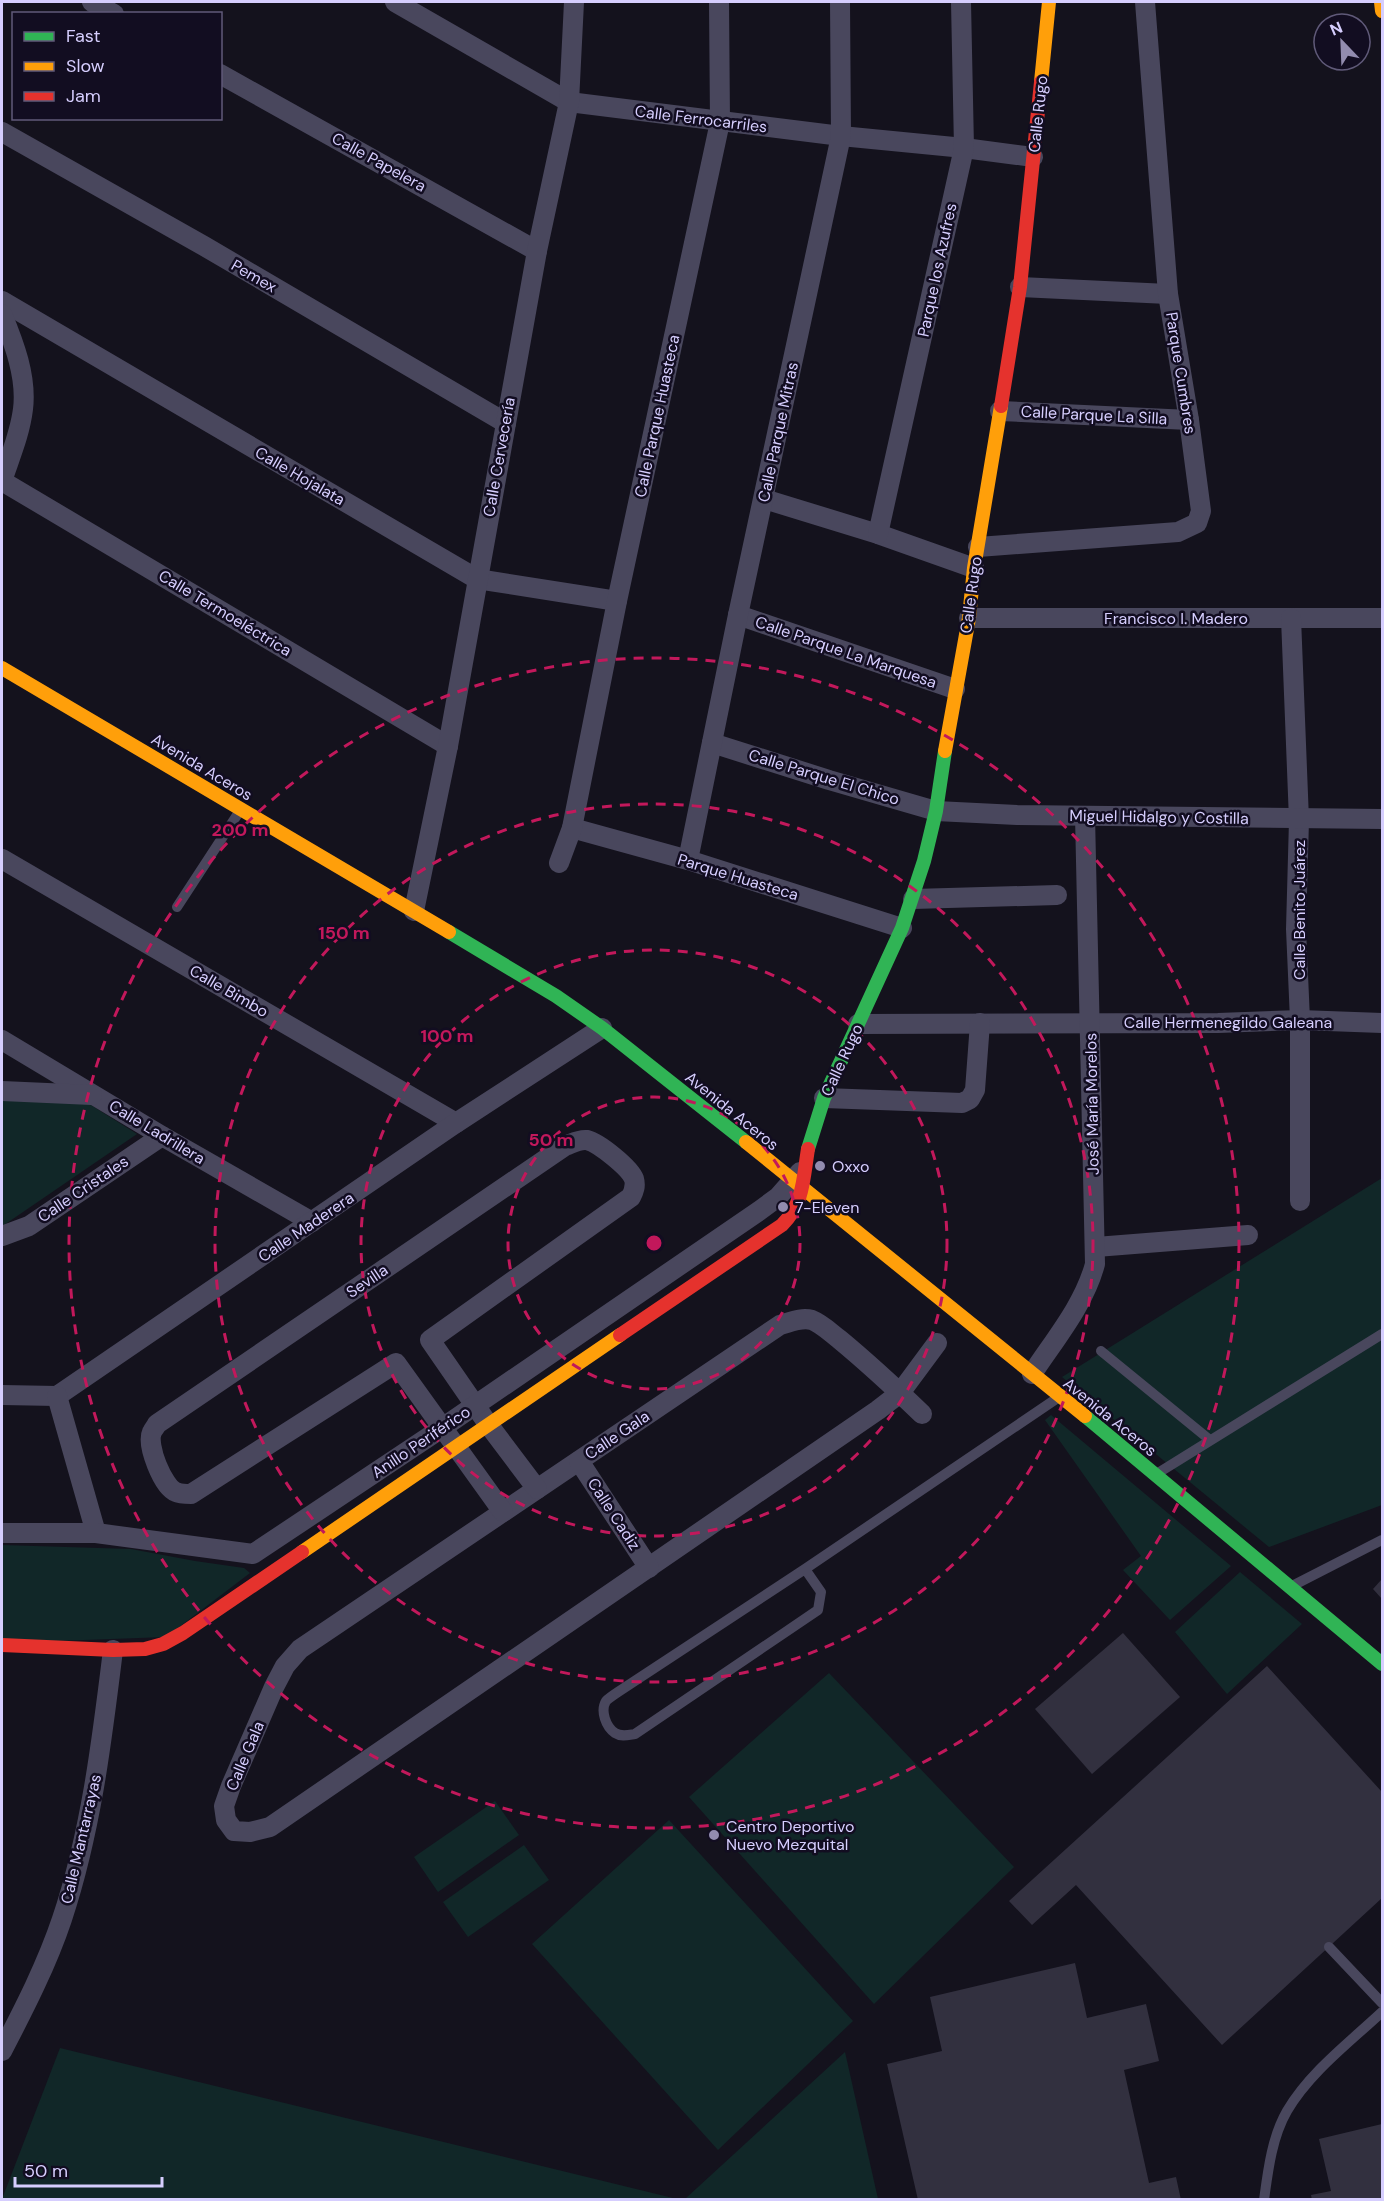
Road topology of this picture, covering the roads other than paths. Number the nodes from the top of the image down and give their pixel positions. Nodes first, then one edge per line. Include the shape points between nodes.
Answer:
1 (92, 2) edge
2 (395, 2) edge
3 (574, 2) edge
4 (719, 2) edge
5 (840, 2) edge
6 (961, 2) edge
7 (1049, 2) edge
8 (1145, 2) edge
9 (1380, 2) edge
10 (1383, 11) edge
11 (110, 12) edge
12 (222, 75) edge
13 (569, 102) junction
14 (720, 122) junction
15 (2, 132) edge
16 (841, 136) junction
17 (964, 147) junction
18 (1033, 157) junction
19 (537, 251) junction
20 (1020, 287) junction
21 (1168, 294) junction
22 (2, 300) edge
23 (2, 314) edge
24 (1000, 411) junction
25 (1189, 420) junction
26 (506, 423) junction
27 (2, 481) edge
28 (764, 499) junction
29 (878, 534) junction
30 (978, 547) junction
31 (974, 568) junction
32 (477, 579) junction
33 (617, 601) junction
34 (738, 615) junction
35 (969, 618) junction
36 (1291, 618) junction
37 (1383, 618) edge
38 (2, 668) edge
39 (955, 688) junction
40 (712, 743) junction
41 (448, 746) junction
42 (241, 809) junction
43 (936, 811) junction
44 (1085, 816) junction
45 (1383, 819) edge
46 (1299, 820) junction
47 (572, 828) junction
48 (2, 859) edge
49 (688, 861) junction
50 (560, 863) dead end
51 (1057, 895) dead end
52 (913, 899) junction
53 (177, 907) dead end
54 (414, 911) junction
55 (902, 928) junction
56 (1300, 1020) junction
57 (980, 1023) junction
58 (1090, 1023) junction
59 (1383, 1023) edge
60 (858, 1024) junction
61 (602, 1028) junction
62 (2, 1040) edge
63 (2, 1091) edge
64 (95, 1095) junction
65 (824, 1098) junction
66 (456, 1123) junction
67 (162, 1136) junction
68 (799, 1177) junction
69 (1300, 1201) dead end
70 (312, 1222) junction
71 (1248, 1235) dead end
72 (2, 1236) edge
73 (1095, 1247) junction
74 (696, 1253) junction
75 (710, 1272) junction
76 (1383, 1334) edge
77 (937, 1343) dead end
78 (1101, 1351) dead end
79 (1032, 1374) junction
80 (900, 1393) junction
81 (2, 1395) edge
82 (57, 1396) junction
83 (1059, 1397) junction
84 (476, 1405) junction
85 (922, 1414) dead end
86 (488, 1424) junction
87 (442, 1428) junction
88 (1210, 1440) junction
89 (455, 1447) junction
90 (579, 1461) junction
91 (1155, 1475) junction
92 (537, 1489) junction
93 (503, 1512) junction
94 (2, 1533) edge
95 (96, 1533) junction
96 (1383, 1540) edge
97 (253, 1554) junction
98 (648, 1568) junction
99 (806, 1569) junction
100 (264, 1577) junction
101 (1290, 1588) junction
102 (2, 1645) edge
103 (113, 1650) junction
104 (1383, 1664) edge
105 (1329, 1947) dead end
106 (1383, 2003) edge
107 (1383, 2012) edge
108 (2, 2051) edge
109 (1264, 2199) edge

1 - 11 street
2 - 13 street, Calle Ferrocarriles
3 - 13 street, Calle Cervecería
4 - 14 street, Calle Parque Huasteca
5 - 16 street, Calle Parque Mitras
6 - 17 street, Parque los Azufres
7 - 18 street, Calle Rugo
8 - 21 street, Parque Cumbres
9 - 10 street
12 - 19 street, Calle Papelera
13 - 14 street, Calle Ferrocarriles
13 - 19 street, Calle Cervecería
14 - 16 street, Calle Ferrocarriles
14 - 33 street, Calle Parque Huasteca
15 - 26 street, Pemex
16 - 17 street, Calle Ferrocarriles
16 - 28 street, Calle Parque Mitras
17 - 18 street, Calle Ferrocarriles
17 - 29 street, Parque los Azufres
18 - 20 street, Calle Rugo
19 - 26 street, Calle Cervecería
20 - 21 street
20 - 24 street, Calle Rugo
21 - 25 street, Parque Cumbres
22 - 32 street, Calle Hojalata
23 - 27 street via 21,366 23,407
24 - 25 street, Calle Parque La Silla
24 - 30 street, Calle Rugo
25 - 30 street, Parque Cumbres via 1201,511 1197,523 1178,532
26 - 32 street, Calle Cervecería
27 - 41 street, Calle Termoeléctrica
28 - 29 street
28 - 34 street, Calle Parque Mitras
29 - 31 street
30 - 31 street, Calle Rugo
31 - 35 street, Calle Rugo
32 - 33 street, Calle Hojalata
32 - 41 street, Calle Cervecería
33 - 47 street, Calle Parque Huasteca
34 - 39 street, Calle Parque La Marquesa
34 - 40 street, Calle Parque Mitras
35 - 36 street, Francisco I. Madero
35 - 39 street, Calle Rugo
36 - 37 street, Francisco I. Madero
36 - 46 street, Calle Benito Juárez
38 - 42 street, Avenida Aceros
39 - 43 street, Calle Rugo
40 - 43 street, Calle Parque El Chico
40 - 49 street, Calle Parque Mitras
41 - 54 street, Calle Cervecería
42 - 53 lane
42 - 54 street, Avenida Aceros
43 - 44 street, Miguel Hidalgo y Costilla
43 - 52 street, Calle Rugo
44 - 46 street, Miguel Hidalgo y Costilla
44 - 58 street, José María Morelos
45 - 46 street, Miguel Hidalgo y Costilla
46 - 56 street, Calle Benito Juárez via 1296,929
47 - 49 street, Parque Huasteca
47 - 50 street, Calle Parque Huasteca
48 - 66 street, Calle Bimbo
49 - 55 street, Parque Huasteca
51 - 52 street
52 - 55 street, Calle Rugo
54 - 61 street, Avenida Aceros
55 - 60 street, Calle Rugo
56 - 58 street, Calle Hermenegildo Galeana
56 - 59 street, Calle Hermenegildo Galeana
56 - 69 street, Calle Benito Juárez
57 - 58 street, Calle Hermenegildo Galeana
57 - 60 street, Calle Hermenegildo Galeana
57 - 65 street via 975,1090 962,1103
58 - 73 street, José María Morelos
60 - 65 street, Calle Rugo
61 - 66 street, Calle Maderera
61 - 68 street, Avenida Aceros
62 - 64 street, Calle Ladrillera
63 - 64 street
64 - 67 street, Calle Ladrillera
65 - 68 street, Calle Rugo
66 - 70 street, Calle Maderera
67 - 70 street, Calle Ladrillera
67 - 72 street, Calle Cristales via 29,1226
68 - 74 street, Anillo Periférico via 778,1197
68 - 75 street, Anillo Periférico via 799,1200 794,1213
68 - 79 street, Avenida Aceros
70 - 82 street, Calle Maderera
71 - 73 street
73 - 79 street, José María Morelos via 1090,1282
74 - 75 street
74 - 84 street, Anillo Periférico
75 - 86 street, Anillo Periférico
76 - 88 lane
77 - 80 street, Calle Gala
78 - 88 lane
79 - 83 street, Avenida Aceros
80 - 85 street, Calle Gala
80 - 90 street, Calle Gala via 822,1326 798,1319 780,1325
80 - 98 street, Calle Gala
81 - 82 street
82 - 95 street
83 - 91 street, Avenida Aceros
83 - 99 lane
84 - 86 street
84 - 87 street, Anillo Periférico
84 - 87 street, Sevilla via 430,1340 631,1197 634,1178 628,1170 588,1140 565,1146 158,1424 152,1431 151,1442 167,1486 177,1493 191,1494 396,1364
86 - 89 street, Anillo Periférico
86 - 92 street
87 - 89 street
87 - 97 street, Anillo Periférico
88 - 91 lane
89 - 93 street
89 - 100 street, Anillo Periférico
90 - 92 street, Calle Gala
90 - 98 street, Calle Cadiz
91 - 101 street, Avenida Aceros
92 - 93 street, Calle Gala
93 - 98 street, Calle Gala via 300,1649 285,1666 224,1806 226,1820 234,1831 270,1827
94 - 95 street
95 - 97 street
96 - 101 lane
97 - 100 street
99 - 99 lane via 607,1701 603,1710 609,1727 616,1734 635,1734 819,1610 820,1592
100 - 103 street, Anillo Periférico via 163,1644
101 - 104 street, Avenida Aceros
102 - 103 street, Anillo Periférico
103 - 108 street, Calle Mantarrayas via 103,1733 78,1862 62,1919
105 - 106 lane
107 - 109 lane via 1330,2061 1286,2112 1276,2137

